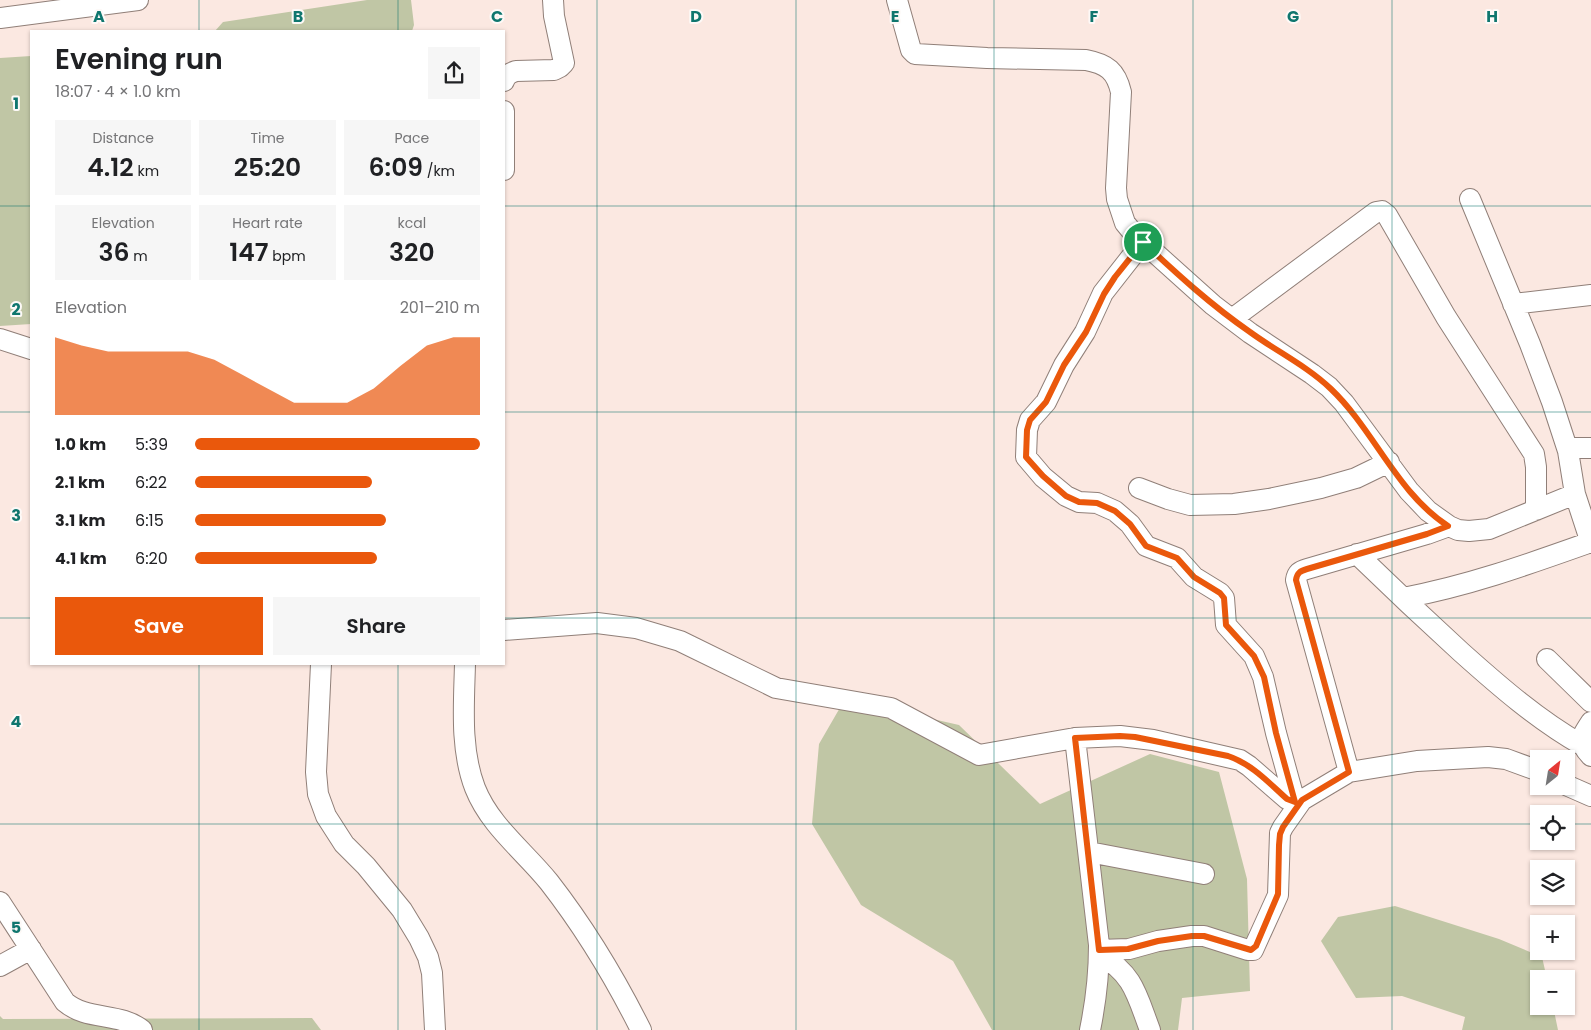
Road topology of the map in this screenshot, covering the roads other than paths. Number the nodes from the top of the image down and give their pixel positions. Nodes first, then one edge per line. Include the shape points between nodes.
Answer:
1 (138, 0) edge
2 (553, 0) edge
3 (897, 0) edge
4 (0, 18) edge
5 (505, 78) edge
6 (1470, 198) dead end
7 (1143, 242) junction
8 (1591, 295) edge
9 (1513, 304) junction
10 (1232, 319) junction
11 (0, 339) edge
12 (30, 349) edge
13 (1567, 448) junction
14 (1591, 448) edge
15 (1389, 462) junction
16 (1139, 488) dead end
17 (1575, 494) junction
18 (1536, 510) junction
19 (1448, 526) junction
20 (1591, 543) edge
21 (1357, 554) junction
22 (1403, 598) junction
23 (505, 630) edge
24 (1546, 658) dead end
25 (321, 665) edge
26 (465, 665) edge
27 (1591, 702) edge
28 (1591, 722) edge
29 (1075, 738) junction
30 (1586, 751) edge
31 (1530, 768) edge
32 (1349, 772) junction
33 (1575, 788) edge
34 (1591, 796) edge
35 (1298, 801) junction
36 (1089, 852) junction
37 (1204, 874) dead end
38 (0, 902) edge
39 (31, 950) junction
40 (1099, 952) junction
41 (0, 966) edge
42 (142, 1030) edge
43 (435, 1030) edge
44 (641, 1030) edge
45 (1090, 1030) edge
46 (1150, 1030) edge

1 - 4 street
2 - 5 street via 564,63 554,70 511,72
3 - 7 street via 911,50 915,54 1086,60 1102,63 1111,70 1121,92 1117,199 1126,223
6 - 9 street
7 - 10 street
7 - 35 street via 1106,289 1086,332 1046,402 1030,420 1026,457 1066,496 1115,511 1130,524 1146,546 1177,558 1194,577 1224,598 1226,625 1254,656 1264,677 1276,733
8 - 9 street
9 - 13 street
10 - 15 street via 1329,387
10 - 18 street via 1376,212 1382,211 1534,454
11 - 12 street
13 - 14 street
13 - 17 street
15 - 16 street via 1356,478 1321,488 1234,504 1190,504
15 - 19 street via 1409,491
17 - 18 street
17 - 20 street
18 - 19 street via 1488,529 1469,531
19 - 21 street
20 - 22 street via 1485,579
21 - 22 street
21 - 32 street via 1301,571 1296,580
22 - 30 street via 1497,684
23 - 29 street via 597,623 636,628 680,641 776,688 891,708 979,755
24 - 27 street
25 - 43 street via 316,772 318,794 326,816 344,844 402,910 419,938 432,973
26 - 44 street via 463,710 466,751 482,804 560,898 597,953
28 - 30 street via 1582,738
29 - 35 street via 1135,737 1228,756 1249,766 1287,799
29 - 36 street
31 - 32 street via 1506,759 1488,757 1416,761
32 - 35 street
33 - 34 street
35 - 40 street via 1280,834 1278,894 1253,950 1204,936 1192,936
36 - 37 street
36 - 40 street
38 - 39 street
39 - 41 street
39 - 42 street via 71,1007 129,1022
40 - 45 street via 1097,999
40 - 46 street via 1124,972 1134,986

